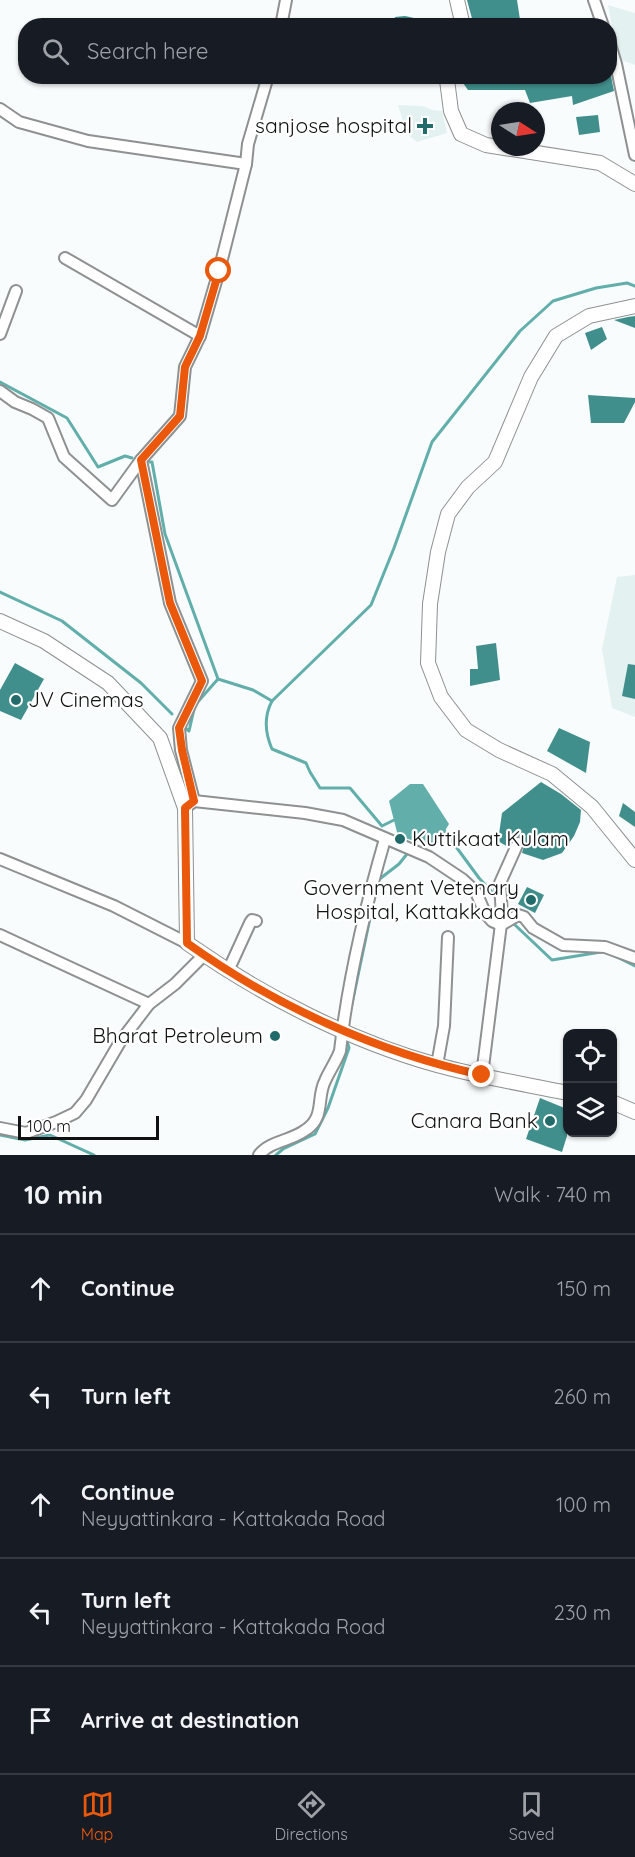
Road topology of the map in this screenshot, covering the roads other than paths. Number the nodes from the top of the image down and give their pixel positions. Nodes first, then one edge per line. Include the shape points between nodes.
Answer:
1 (286, 0) edge
2 (457, 0) edge
3 (594, 0) edge
4 (283, 18) edge
5 (462, 18) edge
6 (600, 18) edge
7 (617, 69) edge
8 (266, 84) edge
9 (448, 84) edge
10 (0, 109) edge
11 (635, 155) edge
12 (246, 164) junction
13 (635, 184) edge
14 (65, 258) dead end
15 (16, 291) dead end
16 (635, 306) edge
17 (0, 334) edge
18 (200, 336) junction
19 (0, 391) edge
20 (141, 460) junction
21 (0, 621) edge
22 (190, 805) junction
23 (385, 838) junction
24 (518, 843) dead end
25 (0, 859) edge
26 (635, 860) edge
27 (256, 921) dead end
28 (501, 925) junction
29 (0, 935) edge
30 (448, 937) dead end
31 (187, 943) junction
32 (204, 955) junction
33 (635, 958) edge
34 (228, 971) junction
35 (149, 1004) junction
36 (342, 1030) junction
37 (437, 1065) junction
38 (482, 1075) junction
39 (563, 1092) edge
40 (617, 1104) edge
41 (635, 1112) edge
42 (0, 1128) edge
43 (259, 1155) edge

1 - 4 street
2 - 5 main road
3 - 6 street
7 - 11 street
8 - 12 street
9 - 13 main road via 451,111 461,134 486,145 600,164
10 - 12 street via 19,122 88,141
12 - 18 street
14 - 18 street
15 - 17 street
16 - 26 main road via 589,316 556,336 531,377 495,462 468,487 448,514 430,604 428,663 441,697 466,730 552,774 592,807
18 - 20 street via 185,367 180,416
19 - 20 street via 48,418 64,457 112,500
20 - 22 street via 170,603 202,681 179,728
21 - 22 main road via 44,641 108,683 160,738
22 - 23 street via 304,813 343,820
22 - 31 main road
23 - 28 street via 429,857 462,879 476,892 485,913
23 - 36 street via 366,908
24 - 28 street via 500,883
25 - 31 street via 114,906
27 - 34 street via 250,923
28 - 33 street via 518,915 532,928 563,945 605,947
28 - 38 street
29 - 35 street
30 - 37 street via 444,1026
31 - 32 main road
32 - 34 main road
32 - 35 street
34 - 36 main road
35 - 42 street via 75,1113 26,1133
36 - 37 main road
36 - 43 street via 336,1062 323,1083 320,1112 306,1131 266,1148
37 - 38 main road
38 - 39 main road
40 - 41 main road

